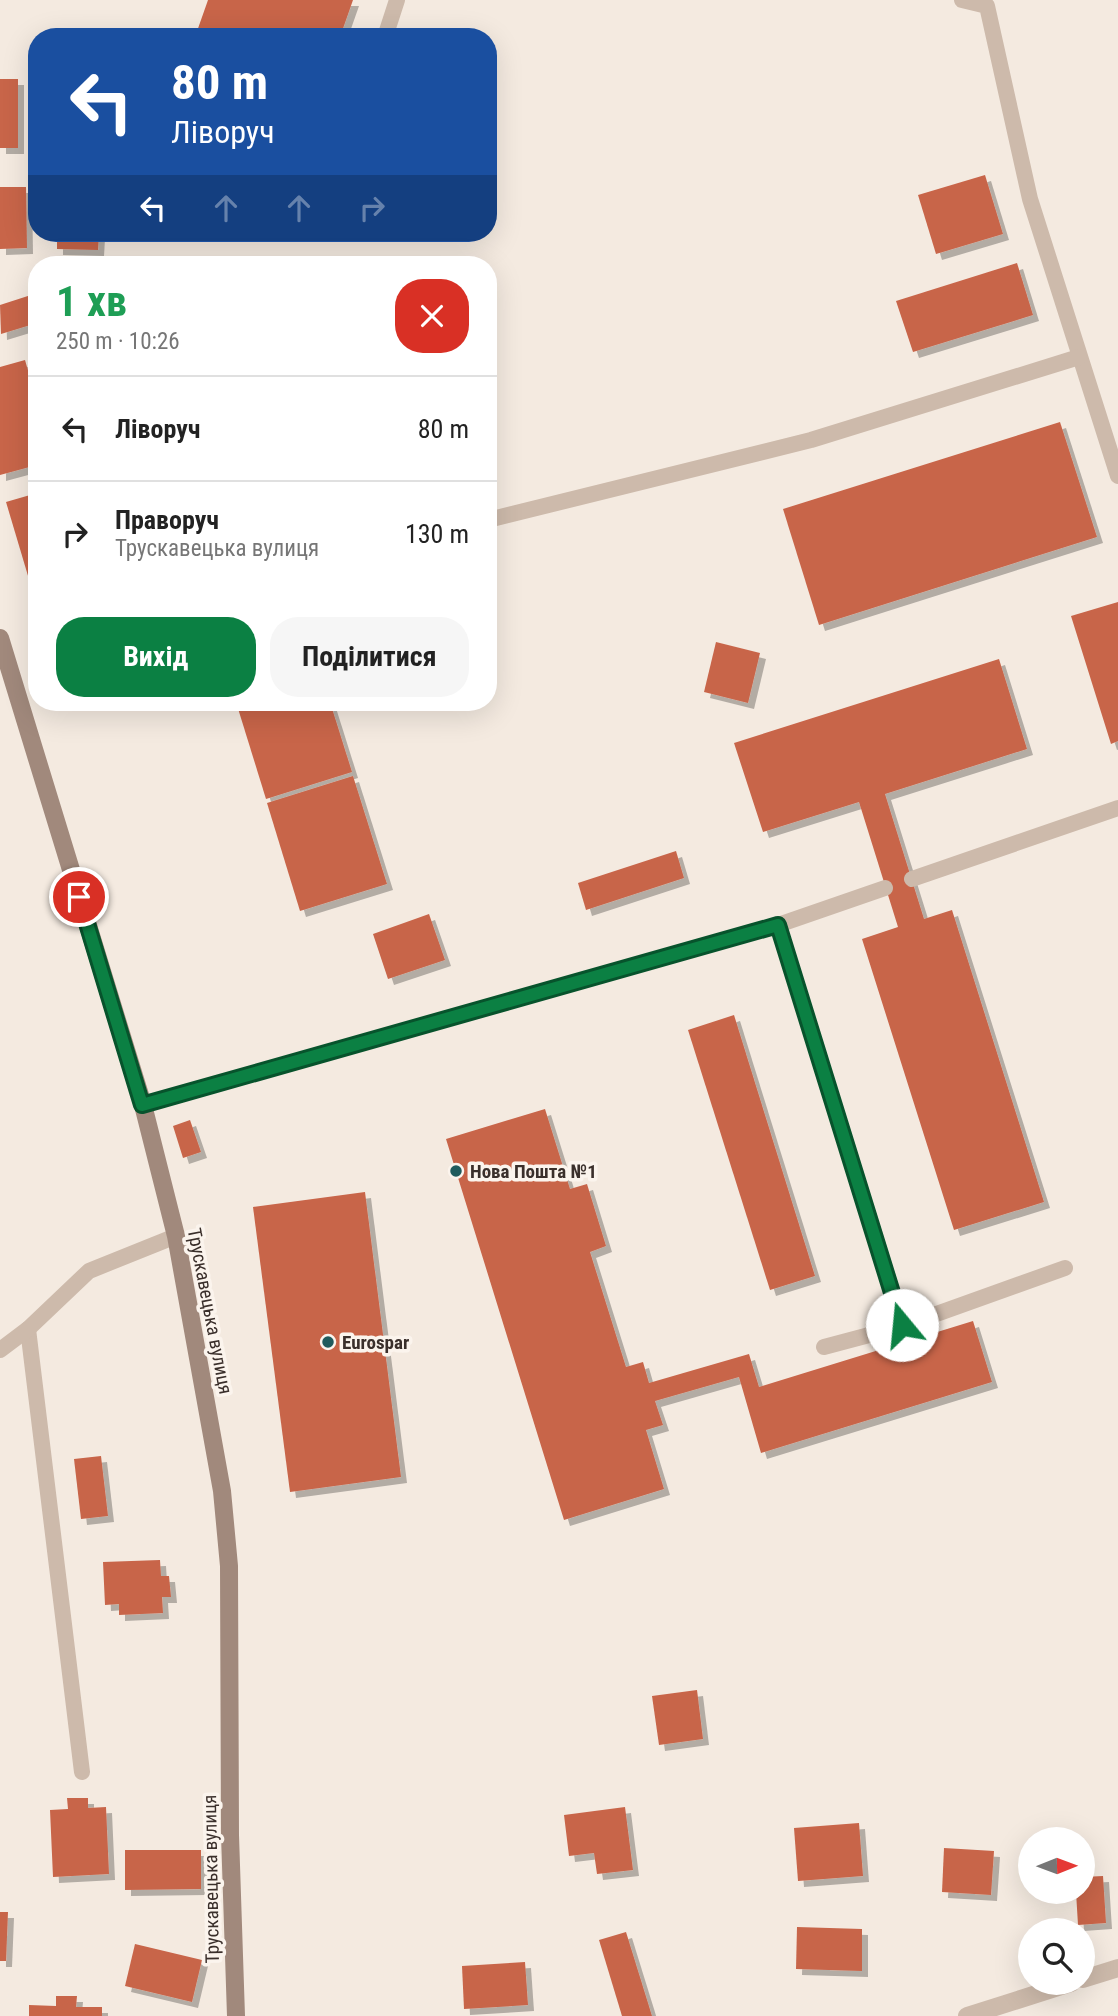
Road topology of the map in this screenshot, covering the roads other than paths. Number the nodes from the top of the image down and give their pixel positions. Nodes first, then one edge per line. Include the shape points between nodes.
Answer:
1 (397, 0) edge
2 (962, 0) edge
3 (987, 3) edge
4 (388, 28) edge
5 (1079, 357) junction
6 (1118, 476) edge
7 (497, 518) edge
8 (0, 638) edge
9 (1118, 808) edge
10 (912, 879) dead end
11 (885, 888) dead end
12 (778, 925) junction
13 (142, 1105) junction
14 (176, 1236) junction
15 (1065, 1268) dead end
16 (902, 1325) junction
17 (28, 1329) junction
18 (824, 1347) dead end
19 (0, 1350) edge
20 (82, 1772) dead end
21 (1118, 1968) edge
22 (1095, 1975) edge
23 (1033, 1995) edge
24 (236, 2016) edge
25 (967, 2016) edge

1 - 4 lane
2 - 3 lane
3 - 5 lane via 1030,199
5 - 6 lane
5 - 7 lane via 811,440
8 - 13 main road, Трускавецька вулиця
9 - 10 lane
11 - 12 lane
12 - 13 lane
12 - 16 lane
13 - 14 main road, Трускавецька вулиця
14 - 17 lane via 89,1271
14 - 24 main road, Трускавецька вулиця via 222,1491 229,1566
15 - 16 lane
16 - 18 lane
17 - 19 lane
17 - 20 lane
21 - 22 street
23 - 25 street

